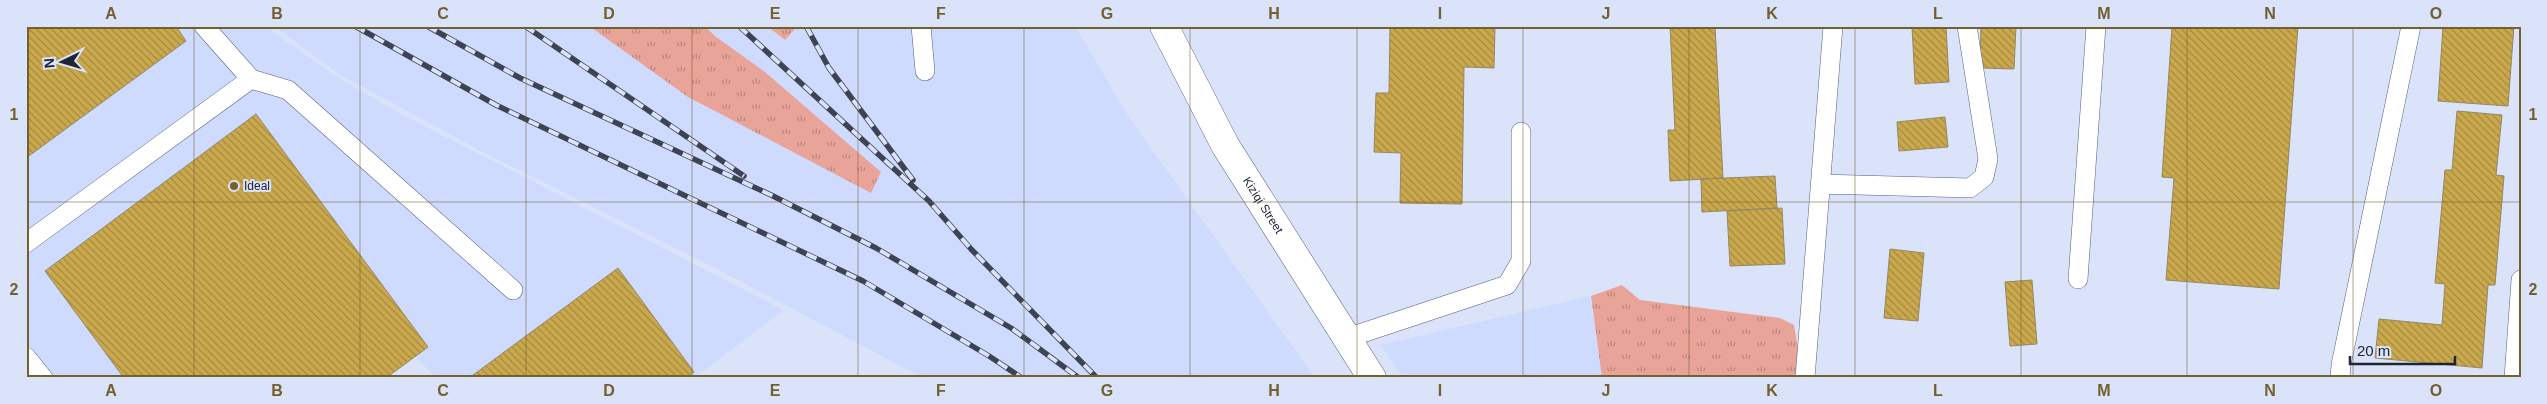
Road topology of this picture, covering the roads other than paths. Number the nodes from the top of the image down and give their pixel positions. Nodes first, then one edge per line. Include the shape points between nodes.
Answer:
1 (204, 26) edge
2 (921, 26) edge
3 (1164, 26) edge
4 (1833, 26) edge
5 (1967, 26) edge
6 (2096, 26) edge
7 (2411, 26) edge
8 (925, 71) dead end
9 (251, 79) junction
10 (1521, 132) dead end
11 (1820, 184) junction
12 (26, 243) edge
13 (2078, 279) dead end
14 (2521, 280) edge
15 (513, 290) dead end
16 (1347, 338) junction
17 (26, 357) edge
18 (43, 378) edge
19 (1372, 378) edge
20 (1805, 378) edge
21 (2340, 378) edge
22 (2514, 378) edge

1 - 9 lane
2 - 8 lane
3 - 16 street, Kiziqi Street via 1225,145
4 - 11 lane
5 - 11 lane via 1988,159 1984,177 1970,188
6 - 13 lane
7 - 21 lane
9 - 12 lane
9 - 15 lane via 288,90
10 - 16 lane via 1521,261 1507,285
11 - 20 lane
14 - 22 lane
16 - 19 street, Kiziqi Street
17 - 18 lane

